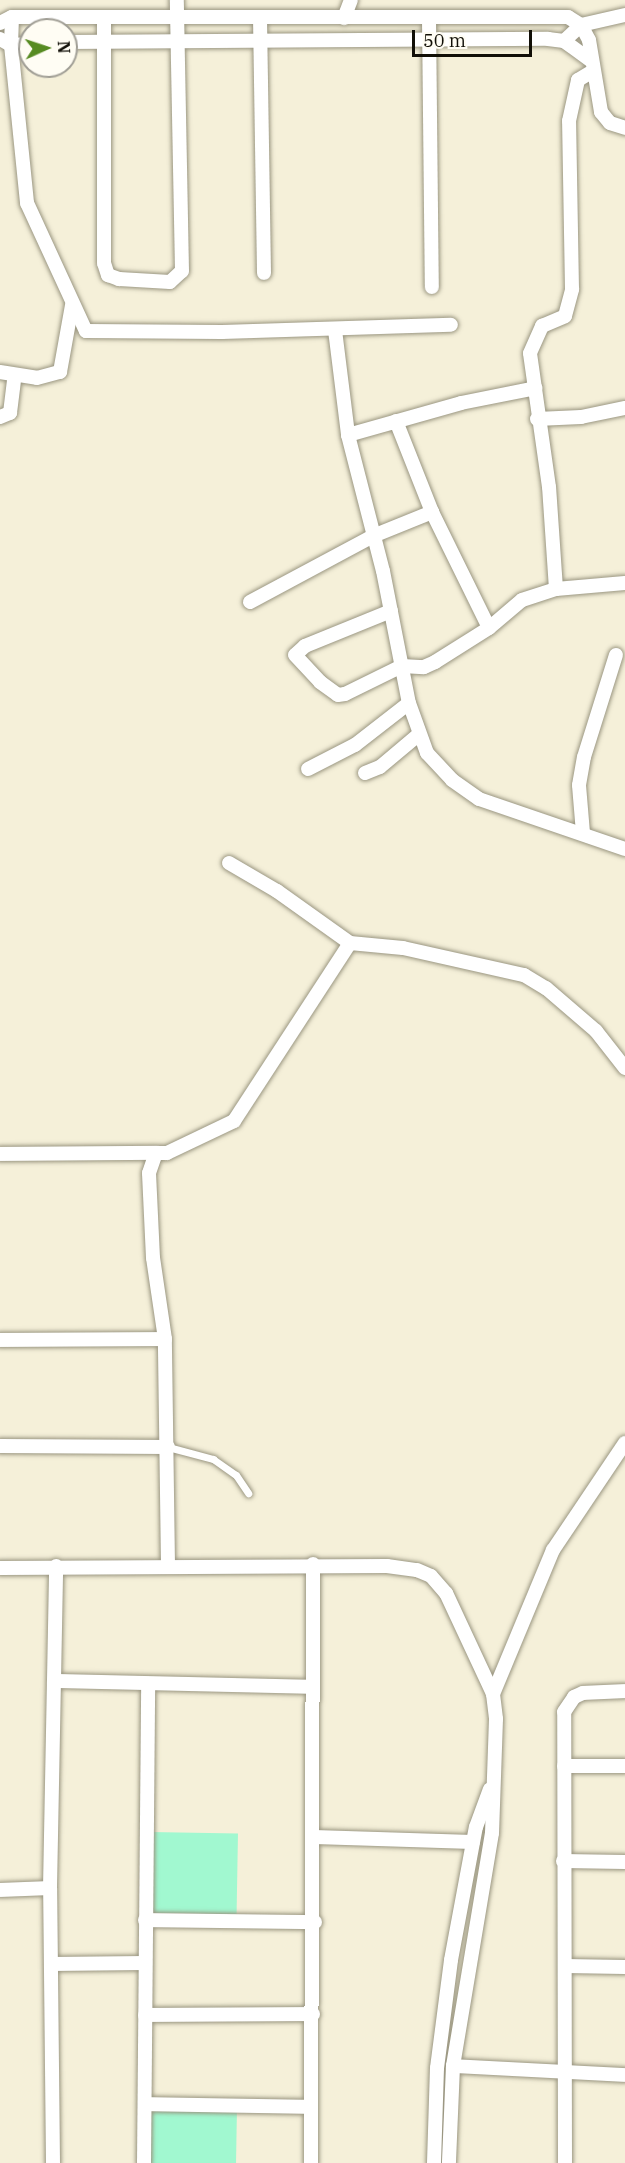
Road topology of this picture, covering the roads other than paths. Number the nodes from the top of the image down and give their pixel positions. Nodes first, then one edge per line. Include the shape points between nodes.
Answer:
1 (177, 0) edge
2 (351, 0) edge
3 (625, 15) edge
4 (179, 18) junction
5 (260, 18) junction
6 (344, 18) junction
7 (104, 19) junction
8 (6, 20) edge
9 (429, 20) junction
10 (581, 25) junction
11 (104, 41) junction
12 (564, 41) junction
13 (5, 42) edge
14 (78, 42) edge
15 (180, 42) junction
16 (260, 42) junction
17 (430, 42) junction
18 (592, 65) junction
19 (625, 128) edge
20 (264, 273) dead end
21 (432, 287) dead end
22 (72, 305) junction
23 (451, 326) dead end
24 (335, 330) junction
25 (0, 372) edge
26 (15, 375) junction
27 (536, 388) junction
28 (625, 408) edge
29 (0, 417) edge
30 (537, 419) junction
31 (396, 421) junction
32 (348, 435) junction
33 (432, 512) junction
34 (373, 536) junction
35 (625, 583) edge
36 (556, 589) junction
37 (250, 602) dead end
38 (391, 611) junction
39 (489, 628) junction
40 (616, 655) dead end
41 (402, 666) junction
42 (409, 703) junction
43 (418, 735) junction
44 (308, 769) dead end
45 (365, 773) dead end
46 (583, 833) junction
47 (625, 849) edge
48 (229, 863) dead end
49 (350, 943) junction
50 (625, 1068) edge
51 (156, 1153) junction
52 (0, 1154) edge
53 (165, 1339) junction
54 (0, 1340) edge
55 (625, 1443) edge
56 (0, 1446) edge
57 (168, 1447) junction
58 (248, 1493) dead end
59 (313, 1564) junction
60 (168, 1565) junction
61 (56, 1566) junction
62 (0, 1568) edge
63 (54, 1681) junction
64 (148, 1684) junction
65 (312, 1687) junction
66 (625, 1691) edge
67 (493, 1694) junction
68 (564, 1766) junction
69 (625, 1766) edge
70 (491, 1787) junction
71 (314, 1837) junction
72 (473, 1842) junction
73 (563, 1861) junction
74 (625, 1862) edge
75 (50, 1888) junction
76 (0, 1890) edge
77 (145, 1920) junction
78 (315, 1922) junction
79 (145, 1963) junction
80 (51, 1964) junction
81 (565, 1966) junction
82 (625, 1967) edge
83 (313, 2014) junction
84 (145, 2015) junction
85 (453, 2066) junction
86 (566, 2074) junction
87 (625, 2075) edge
88 (145, 2104) junction
89 (311, 2107) junction
90 (53, 2163) edge
91 (144, 2163) edge
92 (311, 2163) edge
93 (434, 2163) edge
94 (449, 2163) edge
95 (565, 2163) edge

1 - 4 street
2 - 6 street
3 - 10 street
4 - 5 street
4 - 7 street
4 - 15 street
5 - 6 street
5 - 16 street
6 - 9 street
7 - 8 street
7 - 11 street
8 - 13 street
9 - 10 street via 568,17
9 - 17 street
10 - 12 street
10 - 18 street via 589,40
11 - 14 street
11 - 15 street
11 - 15 street via 104,263 108,275 119,279 170,282 182,271
12 - 17 street
12 - 18 street
13 - 22 street via 27,203
15 - 16 street
16 - 17 street
16 - 20 street
17 - 21 street
18 - 19 street via 601,112 610,123
18 - 27 street via 578,80 569,121 572,289 566,316 542,326 536,335 530,353
22 - 24 street via 86,331
22 - 26 street via 65,363 60,372 37,378
23 - 24 street
24 - 32 street
25 - 26 street
26 - 29 street via 10,413
27 - 30 street
27 - 31 street
28 - 30 street via 581,417
30 - 36 street via 549,487
31 - 32 street
31 - 33 street
32 - 34 street
33 - 34 street
33 - 39 street
34 - 37 street
34 - 38 street
35 - 36 street
36 - 39 street via 522,600
38 - 41 street
38 - 41 street via 305,646 295,655 320,682 338,694
39 - 41 street via 424,667
40 - 46 street via 584,757 579,785
41 - 42 street
42 - 43 street
42 - 44 street via 355,745
43 - 45 street via 380,767
43 - 46 street via 436,765 479,799
46 - 47 street
48 - 49 street via 277,891
49 - 50 street via 404,948 524,975 546,988 596,1031
49 - 51 street via 234,1121 168,1153
51 - 52 street
51 - 53 street via 149,1173 149,1200
53 - 54 street
53 - 57 street
55 - 67 street via 553,1550
56 - 57 street
57 - 58 lane via 213,1459 236,1475
57 - 60 street
59 - 60 street
59 - 65 street
59 - 67 street via 417,1569 431,1576 452,1603
60 - 61 street
61 - 62 street
61 - 63 street
63 - 64 street
63 - 75 street
64 - 65 street
64 - 77 street
65 - 71 street
66 - 68 street via 583,1693 567,1704
67 - 70 street
68 - 69 street
68 - 73 street
70 - 72 street
70 - 85 street via 492,1833
71 - 72 street
71 - 78 street
72 - 93 street via 437,2068
73 - 74 street
73 - 81 street
75 - 76 street
75 - 80 street
77 - 78 street
77 - 79 street
78 - 83 street
79 - 80 street
79 - 84 street
80 - 90 street
81 - 82 street
81 - 86 street
83 - 84 street
83 - 89 street
84 - 88 street
85 - 86 street
85 - 94 street
86 - 87 street
86 - 95 street
88 - 89 street
88 - 91 street
89 - 92 street

